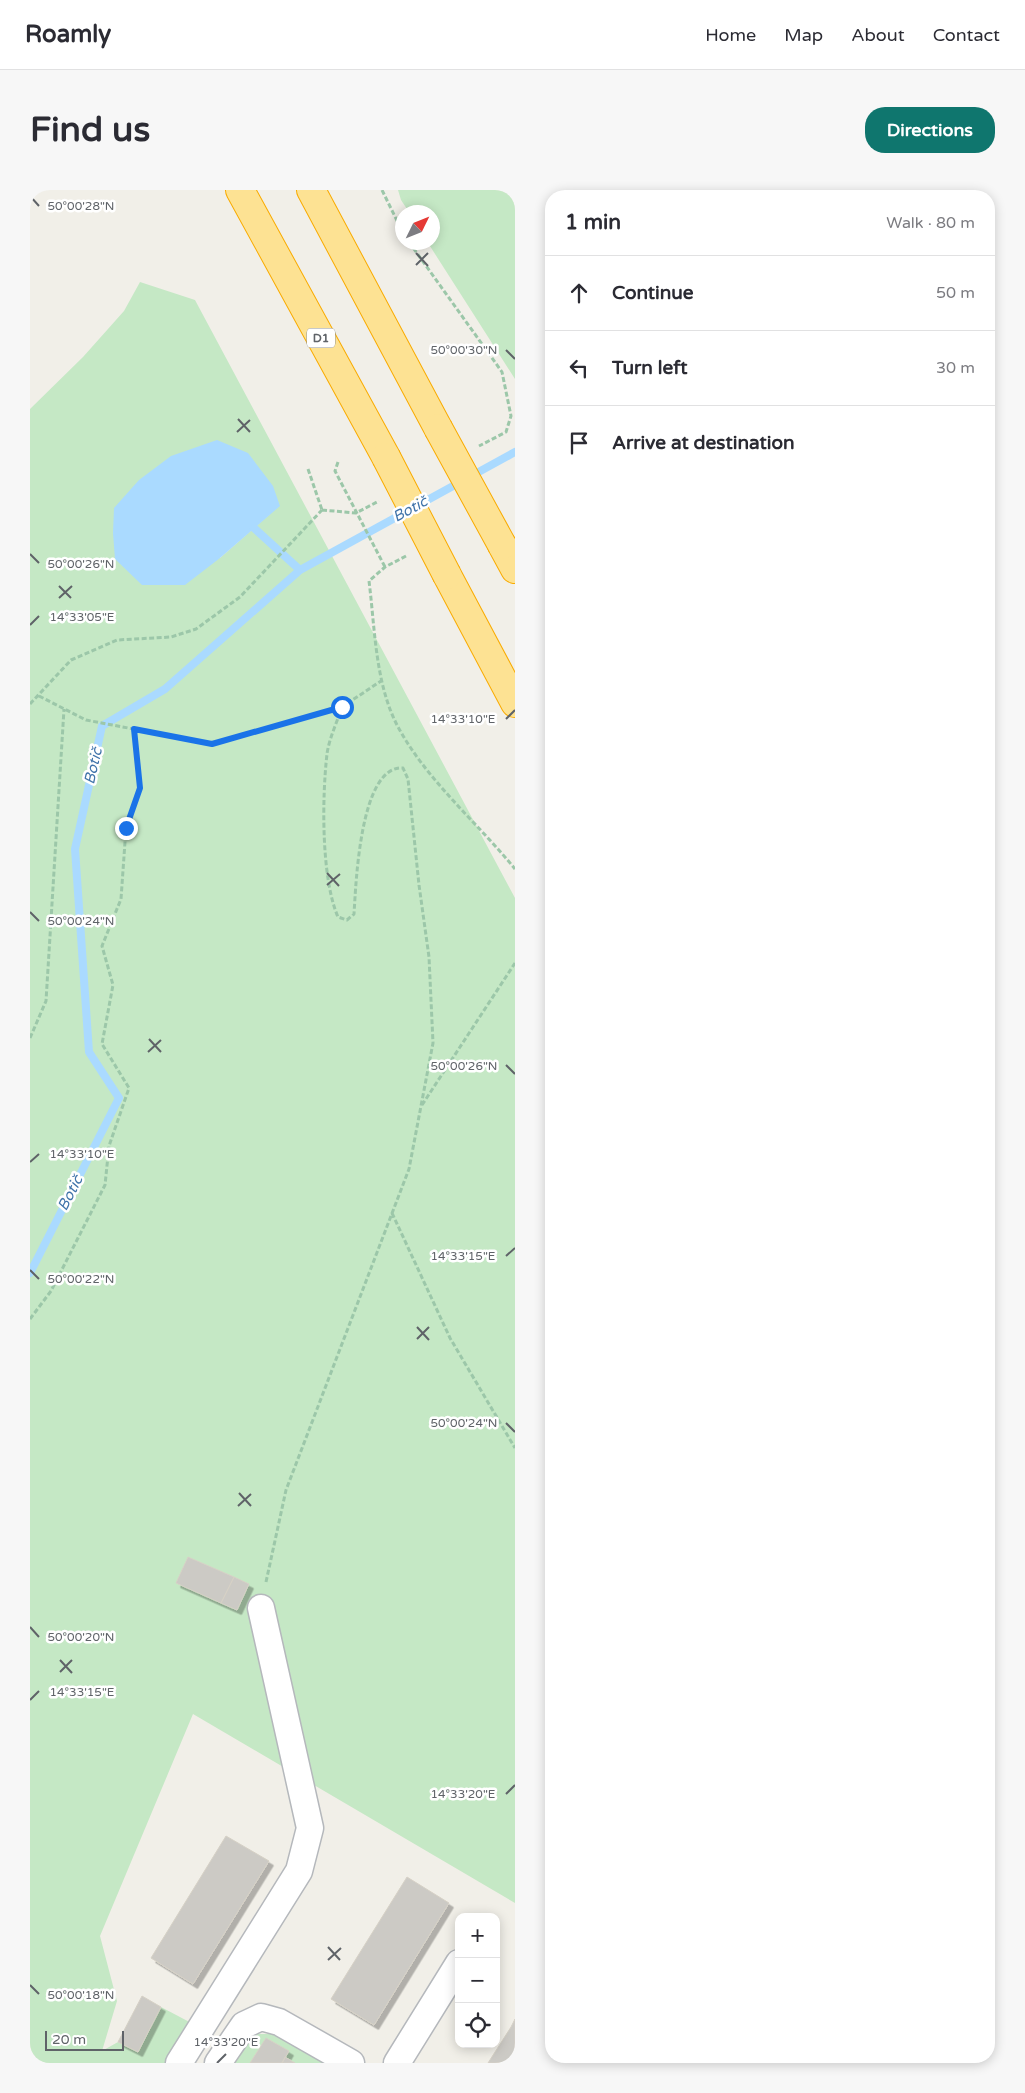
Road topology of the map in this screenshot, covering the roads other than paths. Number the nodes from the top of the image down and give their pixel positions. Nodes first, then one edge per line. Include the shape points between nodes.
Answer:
1 (240, 190) edge
2 (311, 190) edge
3 (515, 569) edge
4 (515, 703) edge
5 (261, 1608) road end
6 (455, 1969) edge
7 (179, 2063) edge
8 (218, 2063) edge
9 (351, 2063) edge
10 (397, 2063) edge

1 - 4 highway, D1, bridge via 386,457
2 - 3 highway, bridge
5 - 7 street via 310,1828 299,1871
6 - 10 street
8 - 9 street via 244,2025 261,2017 279,2022

